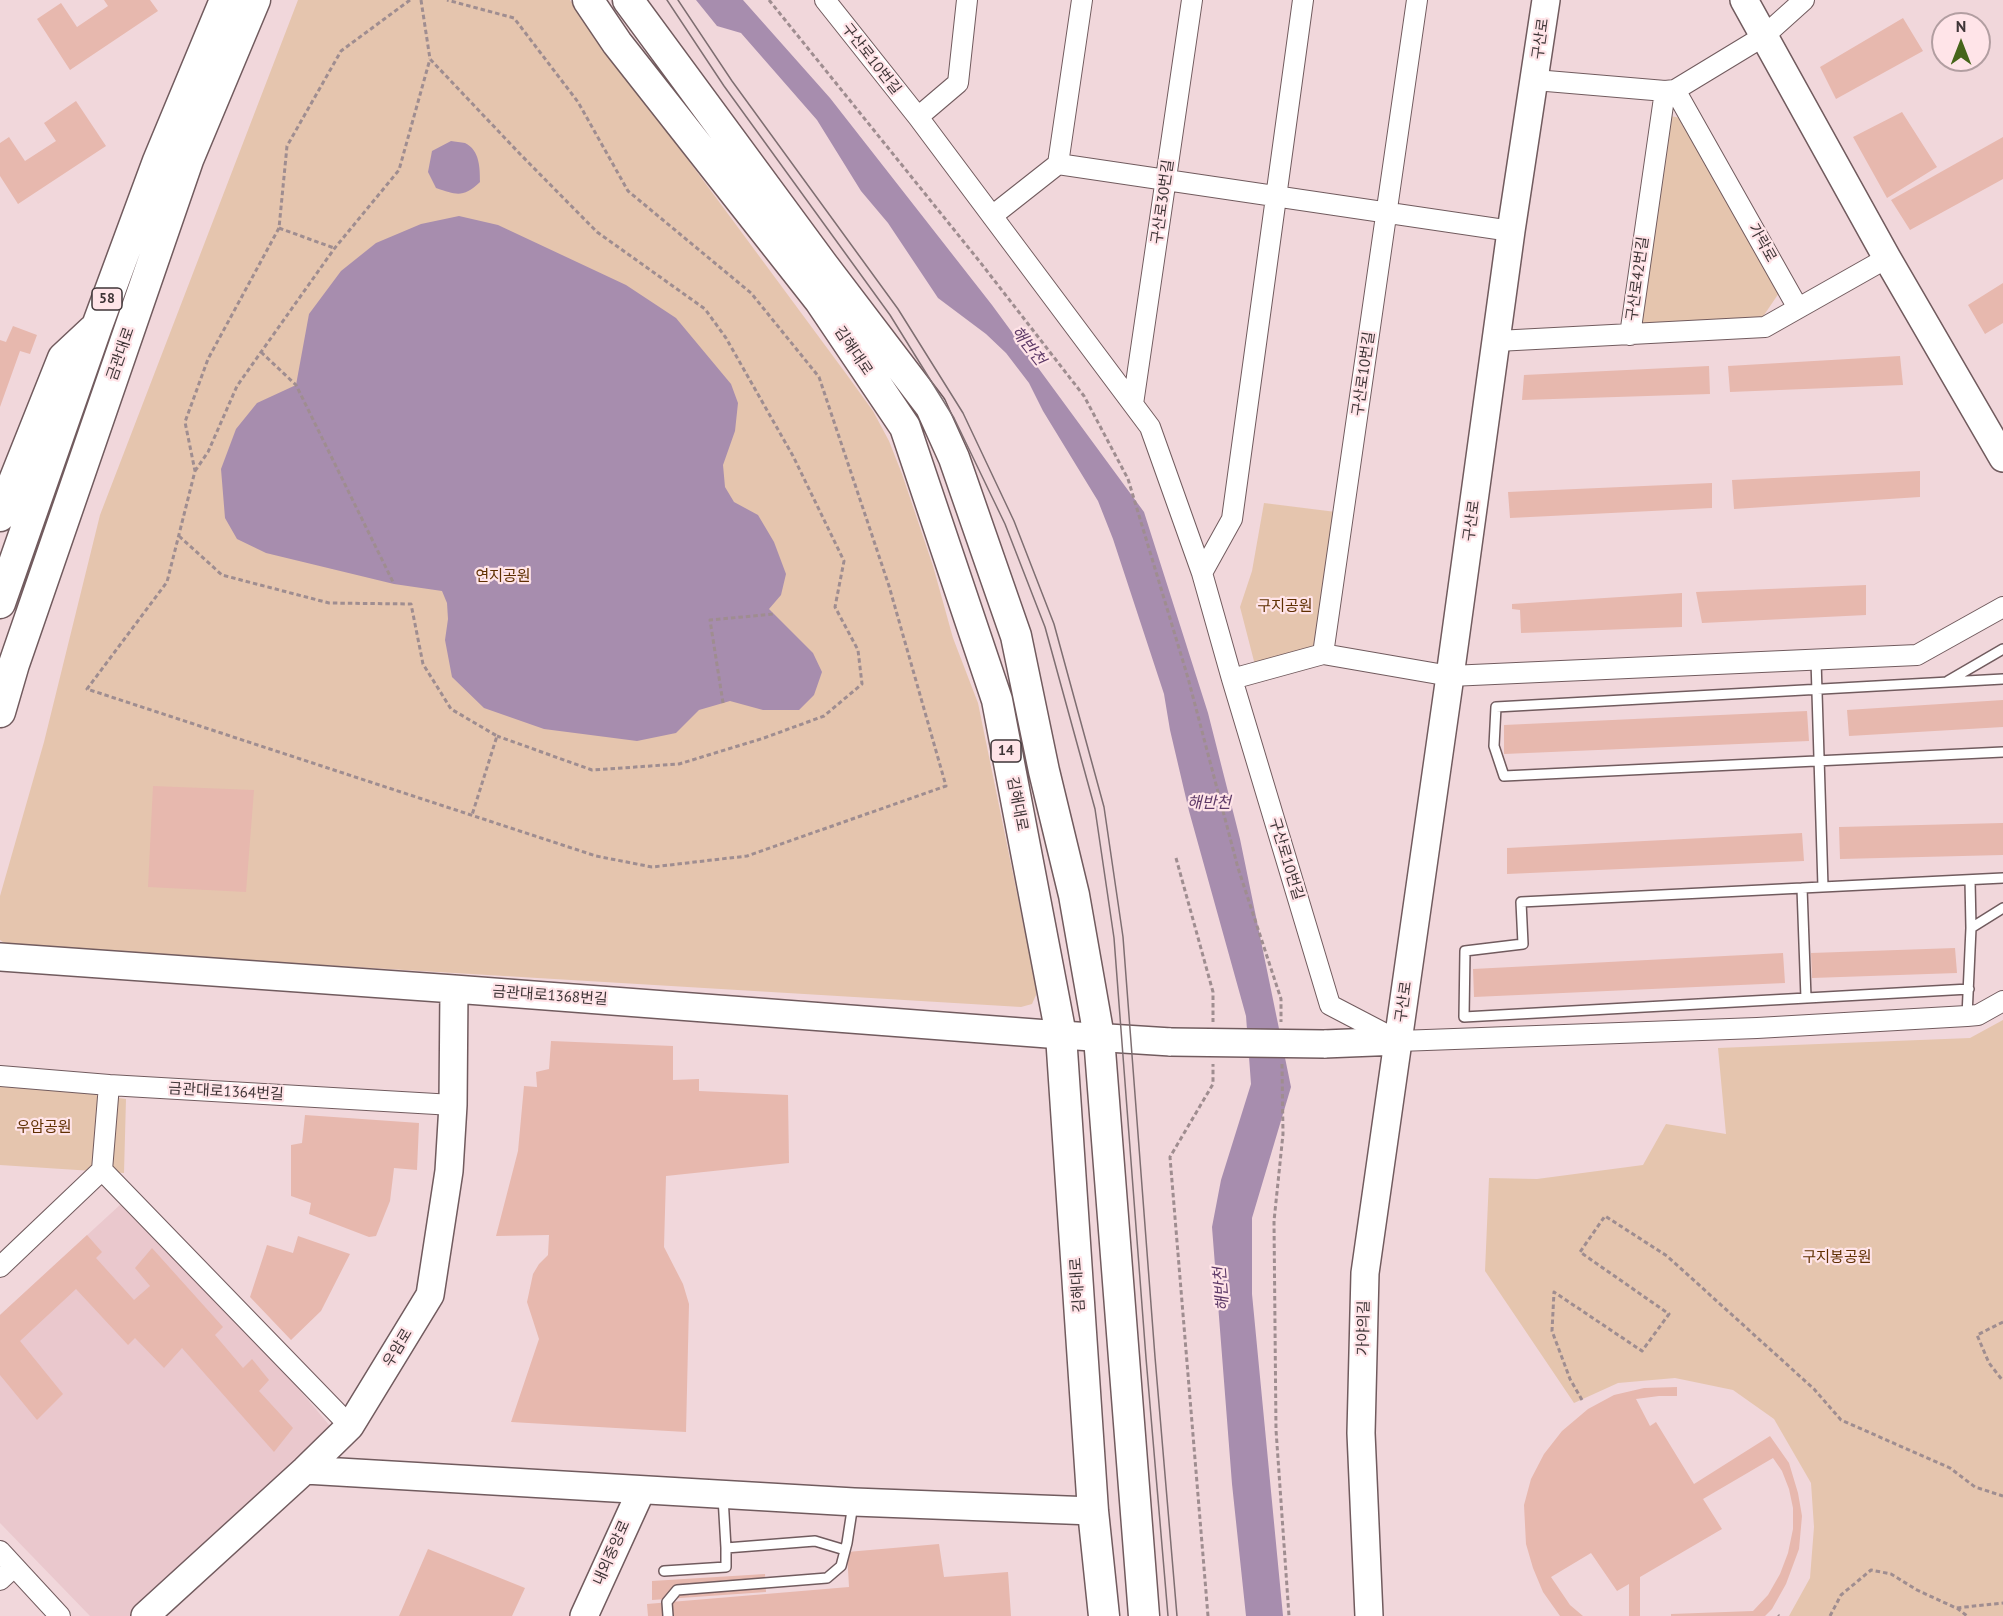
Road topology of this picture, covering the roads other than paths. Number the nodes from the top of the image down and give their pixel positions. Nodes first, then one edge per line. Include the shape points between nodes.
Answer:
1 (225, 0) edge
2 (255, 0) edge
3 (588, 0) edge
4 (628, 0) edge
5 (825, 0) edge
6 (967, 0) edge
7 (1082, 0) edge
8 (1192, 0) edge
9 (1303, 0) edge
10 (1417, 0) edge
11 (1546, 0) edge
12 (1744, 0) edge
13 (1804, 0) edge
14 (1764, 36) junction
15 (1534, 80) junction
16 (1670, 90) junction
17 (918, 117) junction
18 (1058, 164) junction
19 (1167, 180) junction
20 (1276, 195) junction
21 (1387, 212) junction
22 (992, 216) junction
23 (1511, 231) junction
24 (1887, 258) junction
25 (1798, 308) junction
26 (97, 326) junction
27 (1630, 335) junction
28 (1497, 341) junction
29 (1133, 404) junction
30 (2003, 458) edge
31 (0, 516) edge
32 (1202, 573) junction
33 (0, 603) edge
34 (2003, 607) edge
35 (2003, 649) edge
36 (1323, 654) junction
37 (1815, 660) junction
38 (7, 661) edge
39 (1450, 676) junction
40 (1232, 679) junction
41 (2003, 679) edge
42 (1946, 682) junction
43 (1816, 689) junction
44 (0, 712) edge
45 (2003, 752) edge
46 (1820, 762) junction
47 (2003, 878) edge
48 (1970, 880) junction
49 (1823, 887) junction
50 (1802, 888) junction
51 (2003, 908) edge
52 (1971, 928) junction
53 (0, 957) edge
54 (454, 988) junction
55 (1969, 989) junction
56 (1806, 998) junction
57 (2003, 1001) edge
58 (1967, 1016) junction
59 (1061, 1035) junction
60 (1099, 1037) junction
61 (1399, 1041) junction
62 (0, 1076) edge
63 (109, 1085) junction
64 (453, 1105) junction
65 (102, 1170) junction
66 (0, 1267) edge
67 (350, 1426) junction
68 (305, 1470) junction
69 (641, 1491) junction
70 (723, 1495) junction
71 (854, 1502) junction
72 (1093, 1511) junction
73 (726, 1548) junction
74 (845, 1550) junction
75 (0, 1551) edge
76 (664, 1570) dead end
77 (7, 1574) edge
78 (60, 1616) edge
79 (145, 1616) edge
80 (584, 1616) edge
81 (668, 1616) edge
82 (1104, 1616) edge
83 (1144, 1616) edge
84 (1369, 1616) edge

1 - 26 main road, 58 via 158,161
2 - 38 main road, 금관대로 via 188,160
3 - 59 main road, 김해대로 / 14 via 617,43 820,301 905,427 997,700
4 - 60 main road, 김해대로 via 931,407 954,458 1016,636 1074,895
5 - 17 street, 구산로10번길
6 - 17 street via 958,83
7 - 18 street
8 - 19 street, 구산로30번길
9 - 20 street
10 - 21 street, 구산로10번길
11 - 15 street, 구산로
12 - 14 street
13 - 14 street
14 - 16 street
14 - 24 street
15 - 16 street
15 - 23 street, 구산로
16 - 25 street, 가락로
16 - 27 street, 구산로42번길
17 - 22 street, 구산로10번길
18 - 19 street
18 - 22 street
19 - 20 street
19 - 29 street, 구산로30번길
20 - 21 street
20 - 32 street via 1232,519
21 - 23 street
21 - 36 street, 구산로10번길
22 - 29 street, 구산로10번길
23 - 28 street, 구산로
24 - 25 street
24 - 30 street
25 - 27 street via 1765,327
26 - 31 main road via 63,358
26 - 33 main road, 58
27 - 28 street, 구산로42번길
28 - 39 street, 구산로
29 - 32 street, 구산로10번길 via 1150,427
32 - 40 street, 구산로10번길
34 - 37 street via 1917,655
35 - 42 lane
36 - 39 street
36 - 40 street
37 - 39 street
37 - 43 lane
38 - 44 main road, 금관대로
39 - 61 street, 구산로
40 - 61 street, 구산로10번길 via 1330,1005
41 - 42 lane
42 - 43 lane
43 - 46 lane
43 - 46 lane via 1496,707 1494,746 1504,776
45 - 46 lane
46 - 49 lane
47 - 48 lane
48 - 49 lane
48 - 52 lane
49 - 50 lane
50 - 56 lane
50 - 56 lane via 1521,902 1523,944 1465,951 1464,1017
51 - 52 lane
52 - 55 lane
53 - 54 street, 금관대로1368번길
54 - 59 street, 금관대로1368번길
54 - 64 street, 우암로
55 - 56 lane
55 - 58 lane
57 - 58 street via 1978,1015
58 - 61 street
59 - 60 street, 금관대로1368번길
59 - 72 main road, 김해대로 / 14
60 - 61 street, 금관대로1368번길, bridge via 1171,1042
60 - 83 main road, 김해대로
61 - 84 street, 가야의길 via 1365,1273 1361,1433
62 - 63 street, 금관대로1364번길
63 - 64 street, 금관대로1364번길
63 - 65 street
64 - 67 street, 우암로 via 449,1171 430,1295
65 - 66 street
65 - 67 street
67 - 68 street, 우암로
68 - 69 street
68 - 79 street, 우암로
69 - 70 street
69 - 80 street, 내외중앙로
70 - 71 street
70 - 73 lane
71 - 72 street
71 - 74 lane
72 - 82 main road, 김해대로 / 14
73 - 74 lane via 815,1541
73 - 76 lane via 726,1568
74 - 81 lane via 841,1566 827,1578 677,1590 667,1602
75 - 77 street
77 - 78 street

